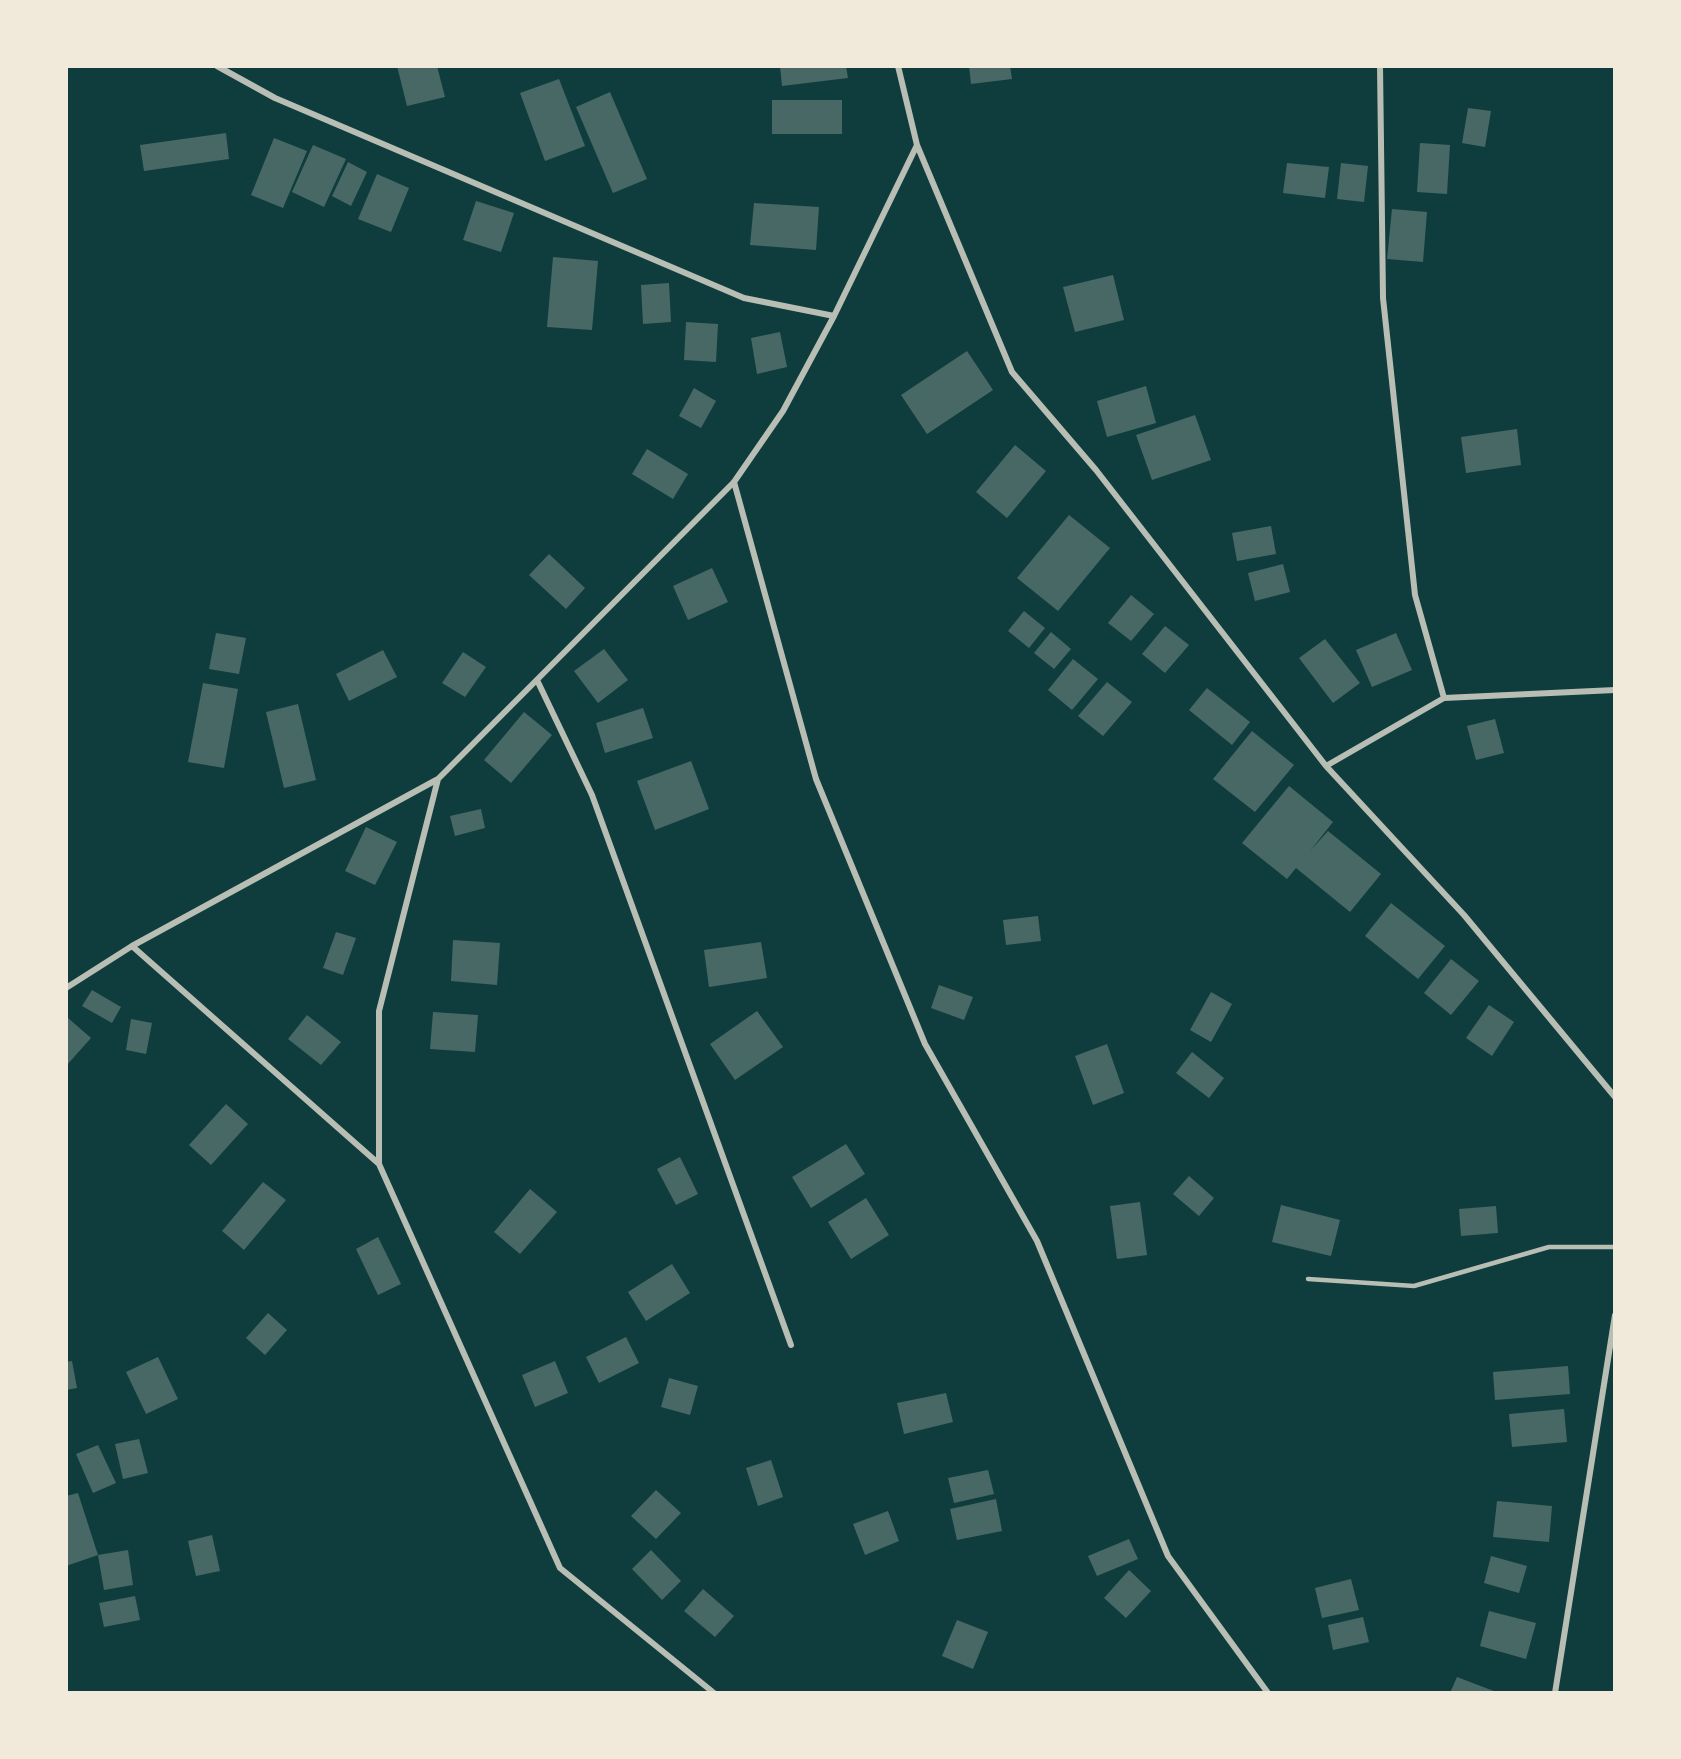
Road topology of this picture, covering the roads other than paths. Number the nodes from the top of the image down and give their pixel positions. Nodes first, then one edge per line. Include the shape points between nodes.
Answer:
1 (217, 66) edge
2 (898, 66) edge
3 (1380, 66) edge
4 (917, 145) junction
5 (834, 316) junction
6 (734, 482) junction
7 (537, 680) junction
8 (1615, 690) edge
9 (1444, 698) junction
10 (1326, 766) junction
11 (438, 779) junction
12 (132, 946) junction
13 (66, 988) edge
14 (1615, 1097) edge
15 (379, 1164) junction
16 (1615, 1247) edge
17 (1308, 1279) dead end
18 (1615, 1315) edge
19 (791, 1345) dead end
20 (714, 1693) edge
21 (1268, 1693) edge
22 (1555, 1693) edge

1 - 5 street via 275,98 744,298
2 - 4 street
3 - 9 street via 1383,298 1415,595
4 - 5 street
4 - 10 street via 1012,372 1096,470
5 - 6 street via 783,411
6 - 7 street
6 - 21 street via 816,779 925,1044 1037,1240 1168,1556
7 - 11 street
7 - 19 street via 592,795
8 - 9 street
9 - 10 street
10 - 14 street via 1464,915
11 - 12 street
11 - 15 street via 379,1011
12 - 13 street
12 - 15 street
15 - 20 street via 561,1568
16 - 17 lane via 1549,1247 1414,1286
18 - 22 street

